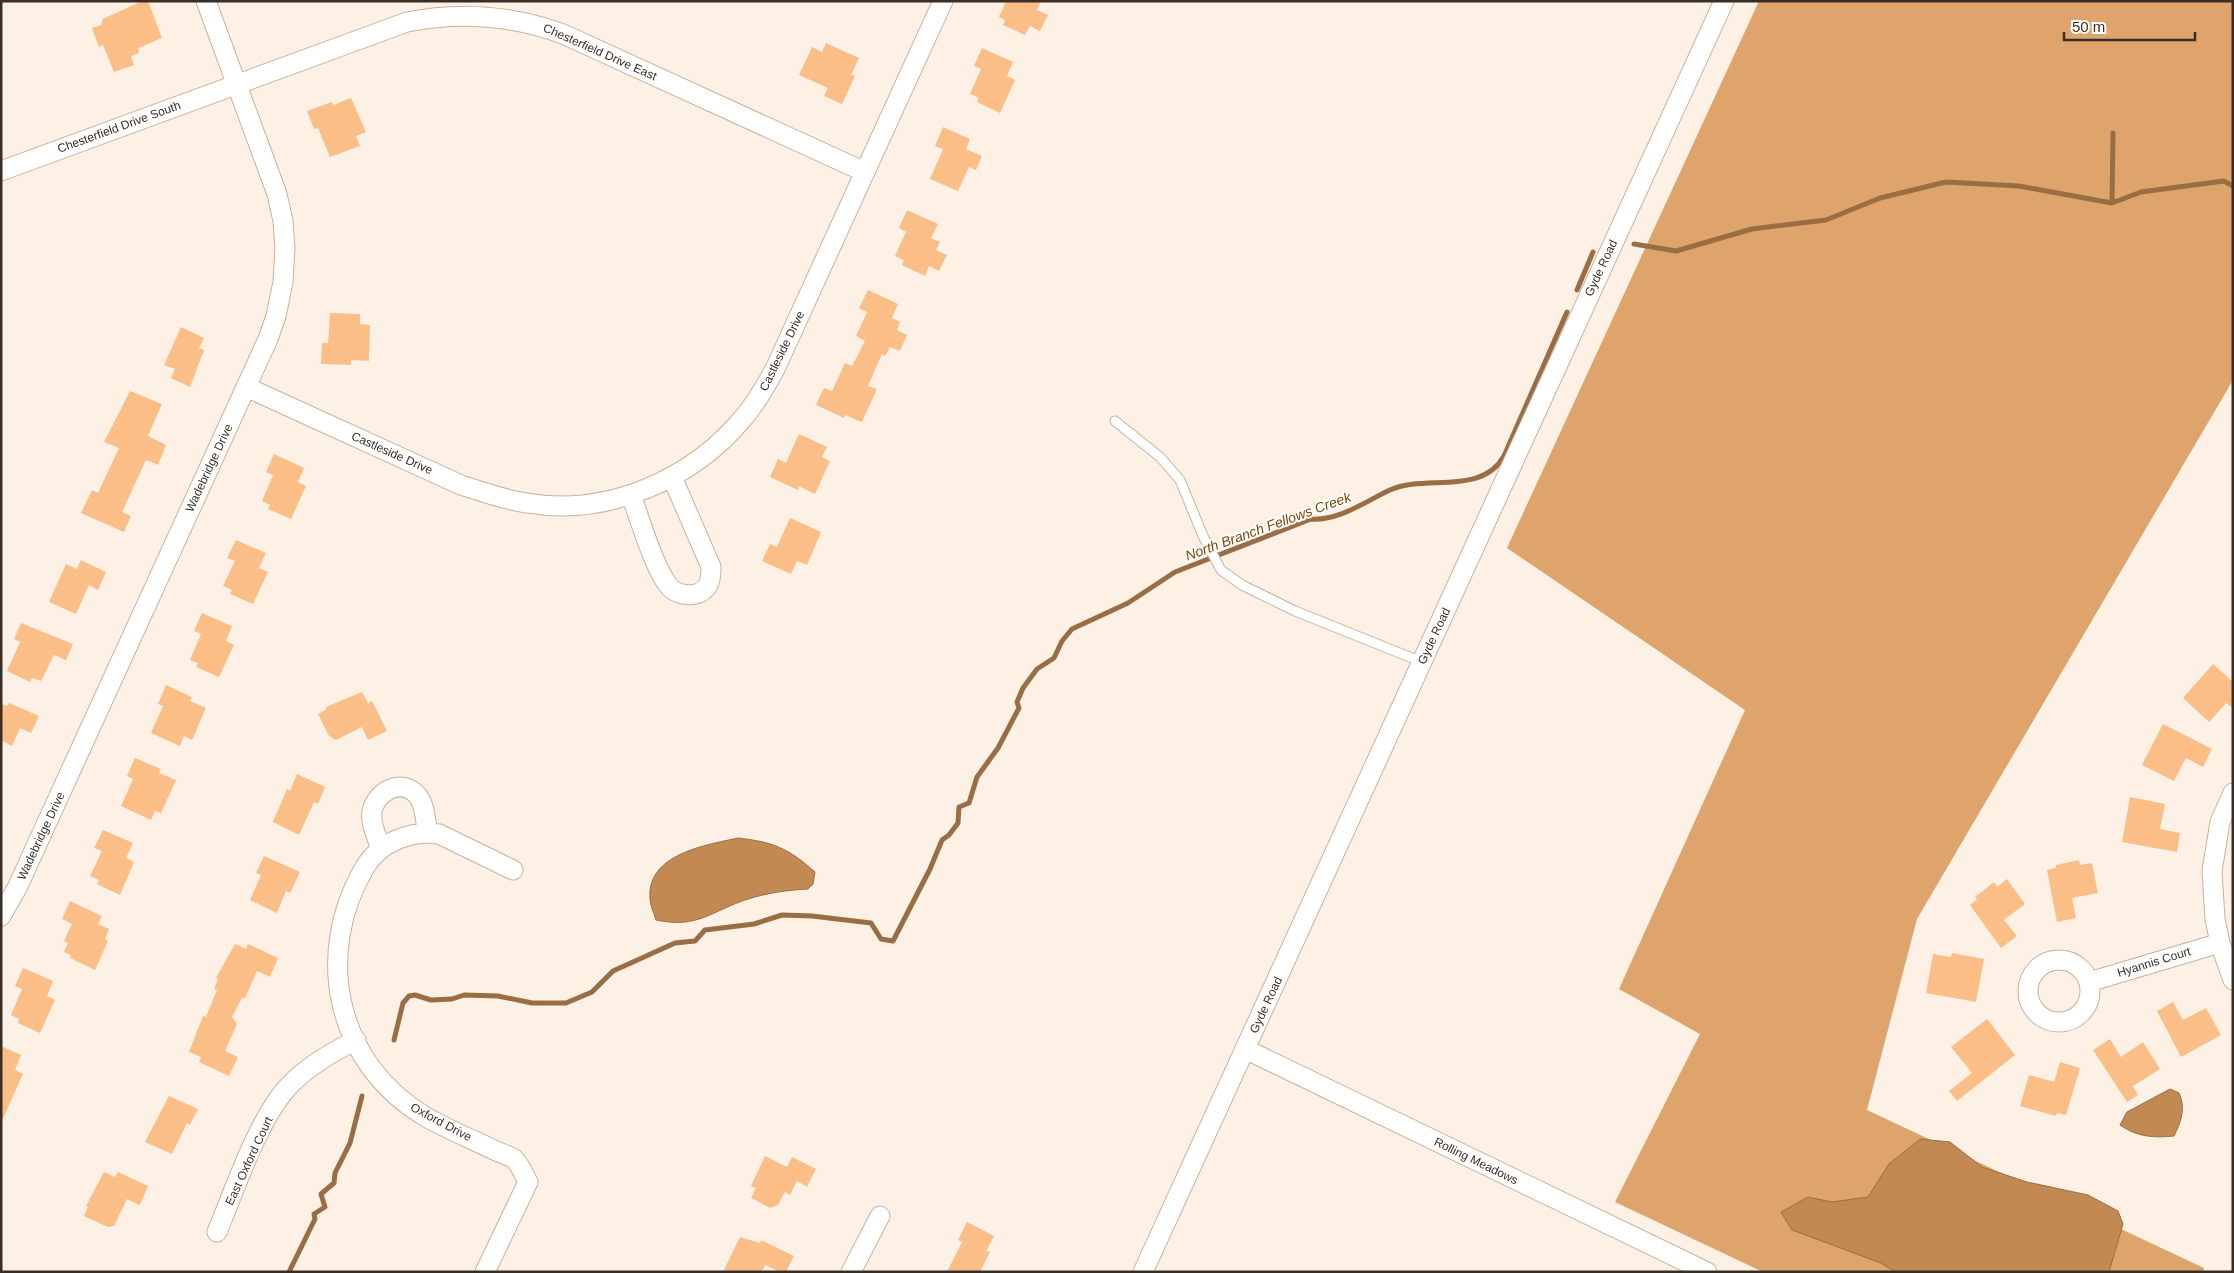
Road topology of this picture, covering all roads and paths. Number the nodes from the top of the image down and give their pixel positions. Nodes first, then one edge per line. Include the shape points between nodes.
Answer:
1 (206, 1) edge
2 (943, 1) edge
3 (1724, 1) edge
4 (237, 84) junction
5 (1, 171) edge
6 (866, 172) junction
7 (246, 387) junction
8 (1115, 421) dead end
9 (672, 477) junction
10 (631, 495) junction
11 (1422, 662) junction
12 (2233, 793) edge
13 (427, 832) junction
14 (381, 849) junction
15 (513, 870) dead end
16 (1, 916) edge
17 (2220, 943) junction
18 (2233, 980) edge
19 (2089, 982) dead end
20 (356, 1040) junction
21 (1245, 1049) junction
22 (880, 1216) dead end
23 (217, 1232) dead end
24 (485, 1272) edge
25 (851, 1272) edge
26 (1144, 1272) edge
27 (1707, 1272) edge

1 - 4 street, Wadebridge Drive
2 - 6 street, Castleside Drive
3 - 11 street, Gyde Road
4 - 5 street, Chesterfield Drive South
4 - 6 street, Chesterfield Drive East via 407,22 457,15 500,17 536,24 563,34
4 - 7 street, Wadebridge Drive via 277,194 285,248 276,316
6 - 9 street, Castleside Drive via 761,394 720,443
7 - 10 street, Castleside Drive via 494,496 529,504 568,505
7 - 16 street, Wadebridge Drive via 17,888
8 - 11 lane via 1160,457 1180,480 1221,570 1242,585 1295,611
9 - 10 street, Castleside Drive
9 - 10 street via 711,567 706,589 698,594 688,595 668,585 650,548
11 - 21 street, Gyde Road
12 - 17 street via 2220,822 2212,871
13 - 14 street, Oxford Drive via 399,838
13 - 14 street via 417,795 396,787 385,790 376,799 372,811
13 - 15 street, Oxford Drive via 440,834
14 - 20 street, Oxford Drive via 371,857 352,890 340,930 336,966 342,1010
17 - 18 street
17 - 19 street, Hyannis Court
20 - 23 street, East Oxford Court via 324,1057 287,1088 258,1137
20 - 24 street, Oxford Drive via 392,1094 426,1117 516,1160 528,1182
21 - 26 street, Gyde Road
21 - 27 street, Rolling Meadows
22 - 25 street

